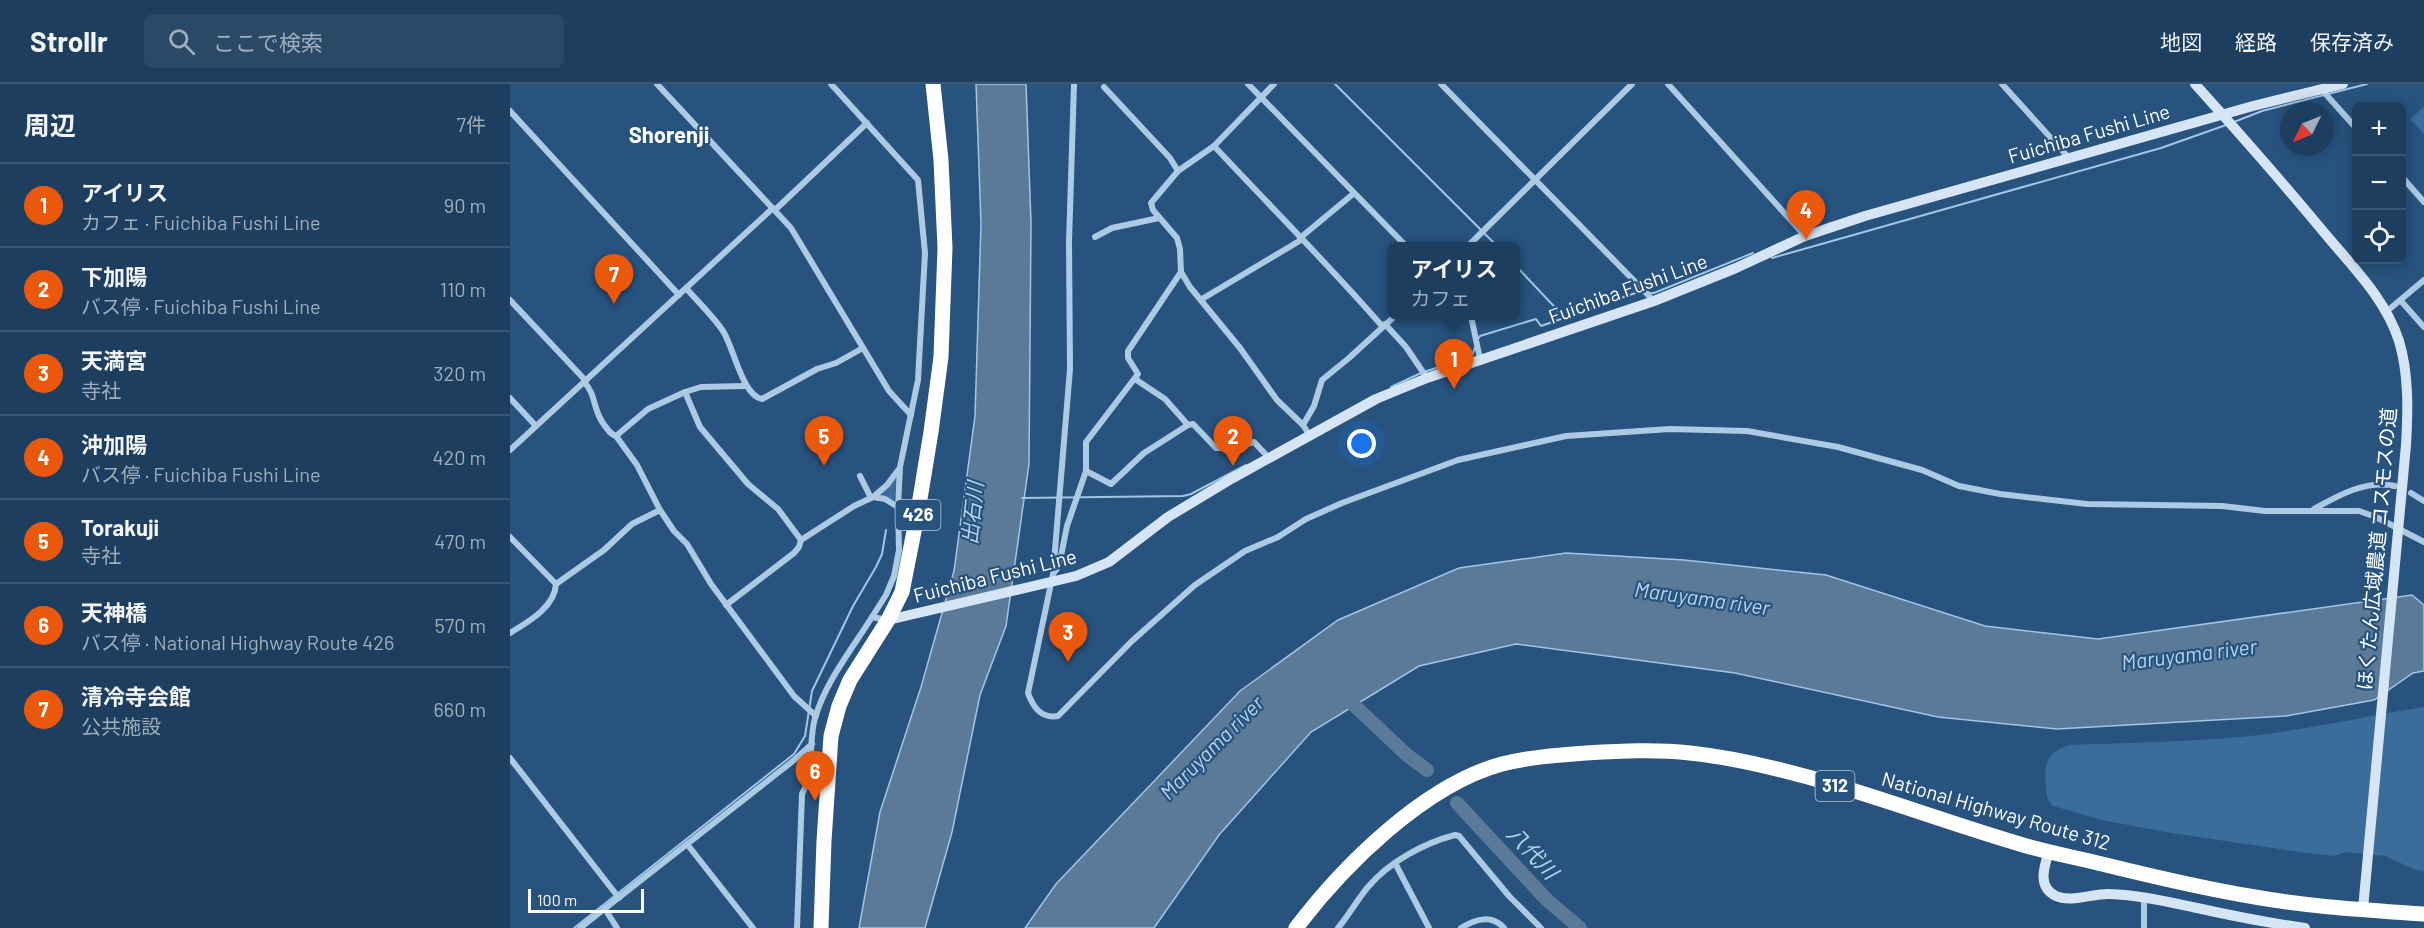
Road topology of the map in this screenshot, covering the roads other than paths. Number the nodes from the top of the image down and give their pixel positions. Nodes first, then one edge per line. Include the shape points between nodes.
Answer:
1 (657, 84) edge
2 (831, 84) edge
3 (933, 84) edge
4 (1074, 84) edge
5 (1248, 84) edge
6 (1274, 84) edge
7 (1441, 84) edge
8 (1454, 84) edge
9 (1632, 84) edge
10 (1668, 84) edge
11 (2002, 84) edge
12 (2195, 84) edge
13 (2343, 84) edge
14 (1104, 87) dead end
15 (1448, 90) junction
16 (2322, 90) junction
17 (1260, 98) junction
18 (510, 111) edge
19 (2222, 115) junction
20 (867, 123) junction
21 (2352, 124) edge
22 (1214, 146) junction
23 (2069, 158) junction
24 (1178, 171) junction
25 (1535, 179) junction
26 (2406, 182) edge
27 (1353, 194) junction
28 (2424, 202) edge
29 (774, 209) junction
30 (1159, 218) junction
31 (1095, 237) dead end
32 (1805, 237) junction
33 (1301, 239) junction
34 (1402, 242) edge
35 (1472, 242) edge
36 (1181, 272) junction
37 (2424, 280) edge
38 (686, 288) junction
39 (679, 295) junction
40 (1202, 299) junction
41 (510, 300) edge
42 (1654, 301) junction
43 (2401, 301) junction
44 (2386, 312) junction
45 (1390, 320) edge
46 (1471, 320) edge
47 (1384, 325) junction
48 (2424, 327) edge
49 (863, 348) junction
50 (1480, 359) junction
51 (1427, 378) junction
52 (1135, 379) junction
53 (585, 382) junction
54 (745, 386) junction
55 (685, 392) junction
56 (510, 398) edge
57 (911, 415) junction
58 (1188, 425) junction
59 (1303, 425) junction
60 (536, 426) junction
61 (616, 436) junction
62 (1310, 436) junction
63 (510, 450) edge
64 (1269, 458) junction
65 (900, 467) junction
66 (1086, 471) junction
67 (860, 476) dead end
68 (2395, 486) dead end
69 (2411, 493) dead end
70 (872, 498) junction
71 (2424, 501) edge
72 (898, 507) junction
73 (660, 510) junction
74 (2312, 510) junction
75 (2400, 533) junction
76 (510, 537) edge
77 (801, 540) junction
78 (2424, 542) edge
79 (1048, 580) junction
80 (556, 584) junction
81 (726, 605) junction
82 (872, 617) junction
83 (888, 620) junction
84 (510, 633) edge
85 (816, 716) junction
86 (812, 743) junction
87 (510, 758) edge
88 (687, 844) junction
89 (2049, 851) junction
90 (1395, 863) junction
91 (2144, 897) junction
92 (619, 898) junction
93 (604, 909) junction
94 (2363, 909) junction
95 (2424, 914) edge
96 (580, 928) edge
97 (617, 928) edge
98 (753, 928) edge
99 (797, 928) edge
100 (822, 928) edge
101 (1296, 928) edge
102 (1338, 928) edge
103 (1429, 928) edge
104 (1461, 928) edge
105 (1504, 928) edge
106 (1541, 928) edge
107 (2144, 928) edge
108 (2305, 928) edge

1 - 29 street
2 - 20 street
3 - 83 highway, 426 via 945,248 941,357 902,592
4 - 79 street via 1070,369
5 - 17 street
6 - 17 street
7 - 15 street
8 - 15 street
9 - 25 street
10 - 32 street
11 - 23 street
12 - 19 main road, ほくたん広域農道 コスモスの道
13 - 16 main road, Fuichiba Fushi Line
14 - 24 street
15 - 25 street
16 - 19 main road, Fuichiba Fushi Line
16 - 21 street
17 - 22 street
17 - 27 street
18 - 39 street
19 - 23 main road, Fuichiba Fushi Line
19 - 44 main road, ほくたん広域農道 コスモスの道 via 2354,268
20 - 29 street
20 - 57 street via 918,180 925,253 919,364
22 - 24 street
22 - 33 street
23 - 32 main road, Fuichiba Fushi Line
24 - 30 street via 1151,203
25 - 35 street
25 - 42 street
26 - 28 street
27 - 33 street
27 - 34 street
29 - 38 street
29 - 49 street via 797,237
30 - 31 street via 1112,228
30 - 36 street via 1177,238
32 - 42 main road, Fuichiba Fushi Line
33 - 40 street
33 - 47 street
36 - 40 street
36 - 52 street via 1128,351 1138,374
37 - 43 street
38 - 39 street
38 - 54 street via 722,330
39 - 53 street
40 - 59 street via 1277,400
41 - 53 street
42 - 50 main road, Fuichiba Fushi Line
43 - 44 street
43 - 48 street
44 - 75 main road, ほくたん広域農道 コスモスの道 via 2400,342 2408,414
45 - 47 street
46 - 50 street
47 - 51 street via 1406,347
47 - 59 street via 1322,380
49 - 54 street via 762,399
49 - 57 street via 889,391
50 - 51 main road, Fuichiba Fushi Line
51 - 62 main road, Fuichiba Fushi Line via 1376,399
52 - 58 street via 1165,399
52 - 66 street via 1086,442
53 - 60 street
53 - 61 street via 597,417
54 - 55 street via 701,387
55 - 61 street via 648,410
55 - 77 street via 700,427 748,484 778,509
56 - 60 street
57 - 65 street
58 - 64 street via 1193,424 1216,448 1254,442
58 - 66 street via 1144,453 1111,484
59 - 62 street
60 - 63 street
61 - 73 street via 638,465
62 - 64 main road, Fuichiba Fushi Line
64 - 79 main road, Fuichiba Fushi Line via 1168,517 1109,561 1076,576
65 - 70 street
65 - 72 street
66 - 79 street via 1067,526 1059,566
67 - 70 street
68 - 74 street via 2371,485
69 - 71 street
70 - 72 street via 885,499
70 - 77 street
72 - 82 street via 899,550 894,576
73 - 80 street via 632,524 604,550
73 - 81 street
74 - 75 street via 2359,511
74 - 79 street via 2086,504 2000,494 1959,486 1922,470 1838,447 1747,431 1671,429 1549,439 1426,471 1342,502 1245,551 1195,585 1132,640 1058,716 1051,717 1036,709 1028,693
75 - 78 street
75 - 94 main road, ほくたん広域農道 コスモスの道
76 - 80 street
77 - 81 street via 794,553
79 - 83 main road, Fuichiba Fushi Line
80 - 84 street via 549,604
81 - 85 street via 794,696
82 - 83 street
82 - 85 street via 832,680
83 - 100 highway, 426 via 850,680 831,736
85 - 86 street
86 - 88 street
86 - 99 street via 807,785 802,794
87 - 92 street
88 - 92 street
88 - 98 street
89 - 91 main road via 2043,882 2057,897
89 - 94 highway, National Highway Route 312 / 312 via 2257,898
89 - 101 highway, National Highway Route 312 / 312 via 1735,760 1689,753 1563,754 1501,764 1448,788 1353,862
90 - 102 street via 1369,886
90 - 103 street
90 - 106 street via 1444,838 1459,836
91 - 107 street
91 - 108 main road
92 - 93 street
93 - 96 street
93 - 97 street
94 - 95 highway, National Highway Route 312 / 312
104 - 105 street via 1480,919 1497,921

